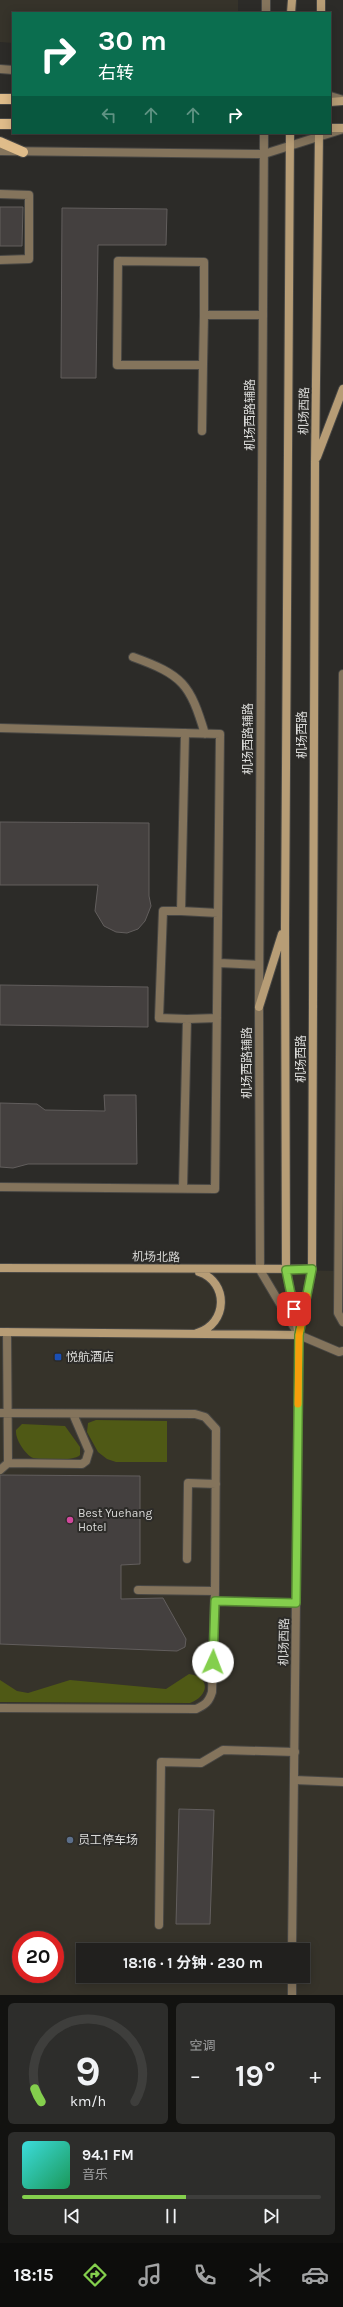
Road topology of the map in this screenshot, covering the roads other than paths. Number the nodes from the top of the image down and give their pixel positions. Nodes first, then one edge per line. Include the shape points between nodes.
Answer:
1 (266, 0) edge
2 (292, 0) edge
3 (321, 0) edge
4 (266, 12) edge
5 (291, 12) edge
6 (321, 12) edge
7 (0, 69) edge
8 (12, 70) edge
9 (331, 96) edge
10 (0, 99) edge
11 (12, 99) edge
12 (343, 101) edge
13 (331, 102) edge
14 (0, 124) edge
15 (12, 124) edge
16 (331, 128) edge
17 (343, 129) edge
18 (331, 132) edge
19 (264, 134) edge
20 (290, 134) edge
21 (319, 135) edge
22 (0, 142) edge
23 (290, 145) junction
24 (0, 151) edge
25 (23, 152) junction
26 (264, 154) junction
27 (0, 194) edge
28 (0, 260) edge
29 (204, 315) junction
30 (263, 316) junction
31 (203, 365) junction
32 (343, 389) edge
33 (202, 431) dead end
34 (315, 464) junction
35 (133, 657) dead end
36 (343, 674) edge
37 (0, 728) edge
38 (185, 733) junction
39 (205, 734) junction
40 (181, 911) junction
41 (218, 913) junction
42 (285, 927) junction
43 (219, 963) junction
44 (259, 965) junction
45 (259, 1006) junction
46 (217, 1018) junction
47 (187, 1019) junction
48 (0, 1187) edge
49 (183, 1188) junction
50 (341, 1189) edge
51 (0, 1268) edge
52 (312, 1269) junction
53 (193, 1270) junction
54 (260, 1270) junction
55 (286, 1270) junction
56 (343, 1322) edge
57 (3, 1332) edge
58 (190, 1334) junction
59 (299, 1335) junction
60 (343, 1351) edge
61 (3, 1414) edge
62 (73, 1414) junction
63 (8, 1463) junction
64 (0, 1470) edge
65 (216, 1484) junction
66 (186, 1559) dead end
67 (138, 1590) dead end
68 (215, 1591) junction
69 (215, 1601) junction
70 (296, 1603) junction
71 (0, 1708) edge
72 (294, 1752) junction
73 (294, 1780) junction
74 (343, 1782) edge
75 (159, 1925) dead end
76 (292, 1943) edge
77 (292, 1983) edge
78 (292, 1995) edge

1 - 4 street
2 - 5 main road
3 - 6 main road
7 - 8 street
9 - 12 street
10 - 11 main road
12 - 13 main road
14 - 15 main road
16 - 17 main road
17 - 18 street
19 - 26 street, 机场西路辅路
20 - 23 main road, 机场西路
21 - 23 street
21 - 34 main road, 机场西路
22 - 25 main road
23 - 26 street
23 - 42 main road, 机场西路
24 - 25 street
25 - 26 street
26 - 30 street, 机场西路辅路
27 - 28 street via 29,195 29,260
29 - 30 street
29 - 31 street
29 - 31 street via 204,262 118,262 117,365
30 - 44 street, 机场西路辅路
31 - 33 street
32 - 34 main road
34 - 52 main road, 机场西路
35 - 39 street via 163,667 186,686 196,705
36 - 50 street
37 - 38 street
38 - 39 street
38 - 40 street
39 - 41 street via 220,734
40 - 41 street
40 - 47 street via 163,910 159,1018
41 - 43 street
42 - 45 main road
42 - 55 main road, 机场西路
43 - 44 street
43 - 46 street
44 - 45 street, 机场西路辅路
45 - 54 street, 机场西路辅路
46 - 47 street
46 - 49 street via 215,1189
47 - 49 street
48 - 49 street
50 - 56 street via 338,1313
51 - 53 main road, 机场北路
52 - 55 main road, 机场北路
52 - 59 main road, 机场西路
53 - 54 main road, 机场北路
53 - 58 main road via 208,1275 219,1287 222,1303 218,1319 206,1330
54 - 55 main road, 机场北路
54 - 59 street
55 - 59 main road, 机场西路
57 - 58 main road
57 - 61 street
58 - 59 main road
59 - 60 street via 339,1352
59 - 70 street, 机场西路
61 - 62 street
61 - 63 street
62 - 63 street via 89,1451 86,1461 82,1464
62 - 65 street via 195,1414 206,1417 216,1429
63 - 64 street
65 - 66 street via 188,1483
65 - 68 street
67 - 68 street
68 - 69 street
69 - 70 street
69 - 71 street via 212,1692 210,1700 196,1709
70 - 72 street, 机场西路
72 - 73 street, 机场西路
72 - 75 street via 224,1750 201,1763 161,1762
73 - 74 street
73 - 76 street, 机场西路
77 - 78 street

